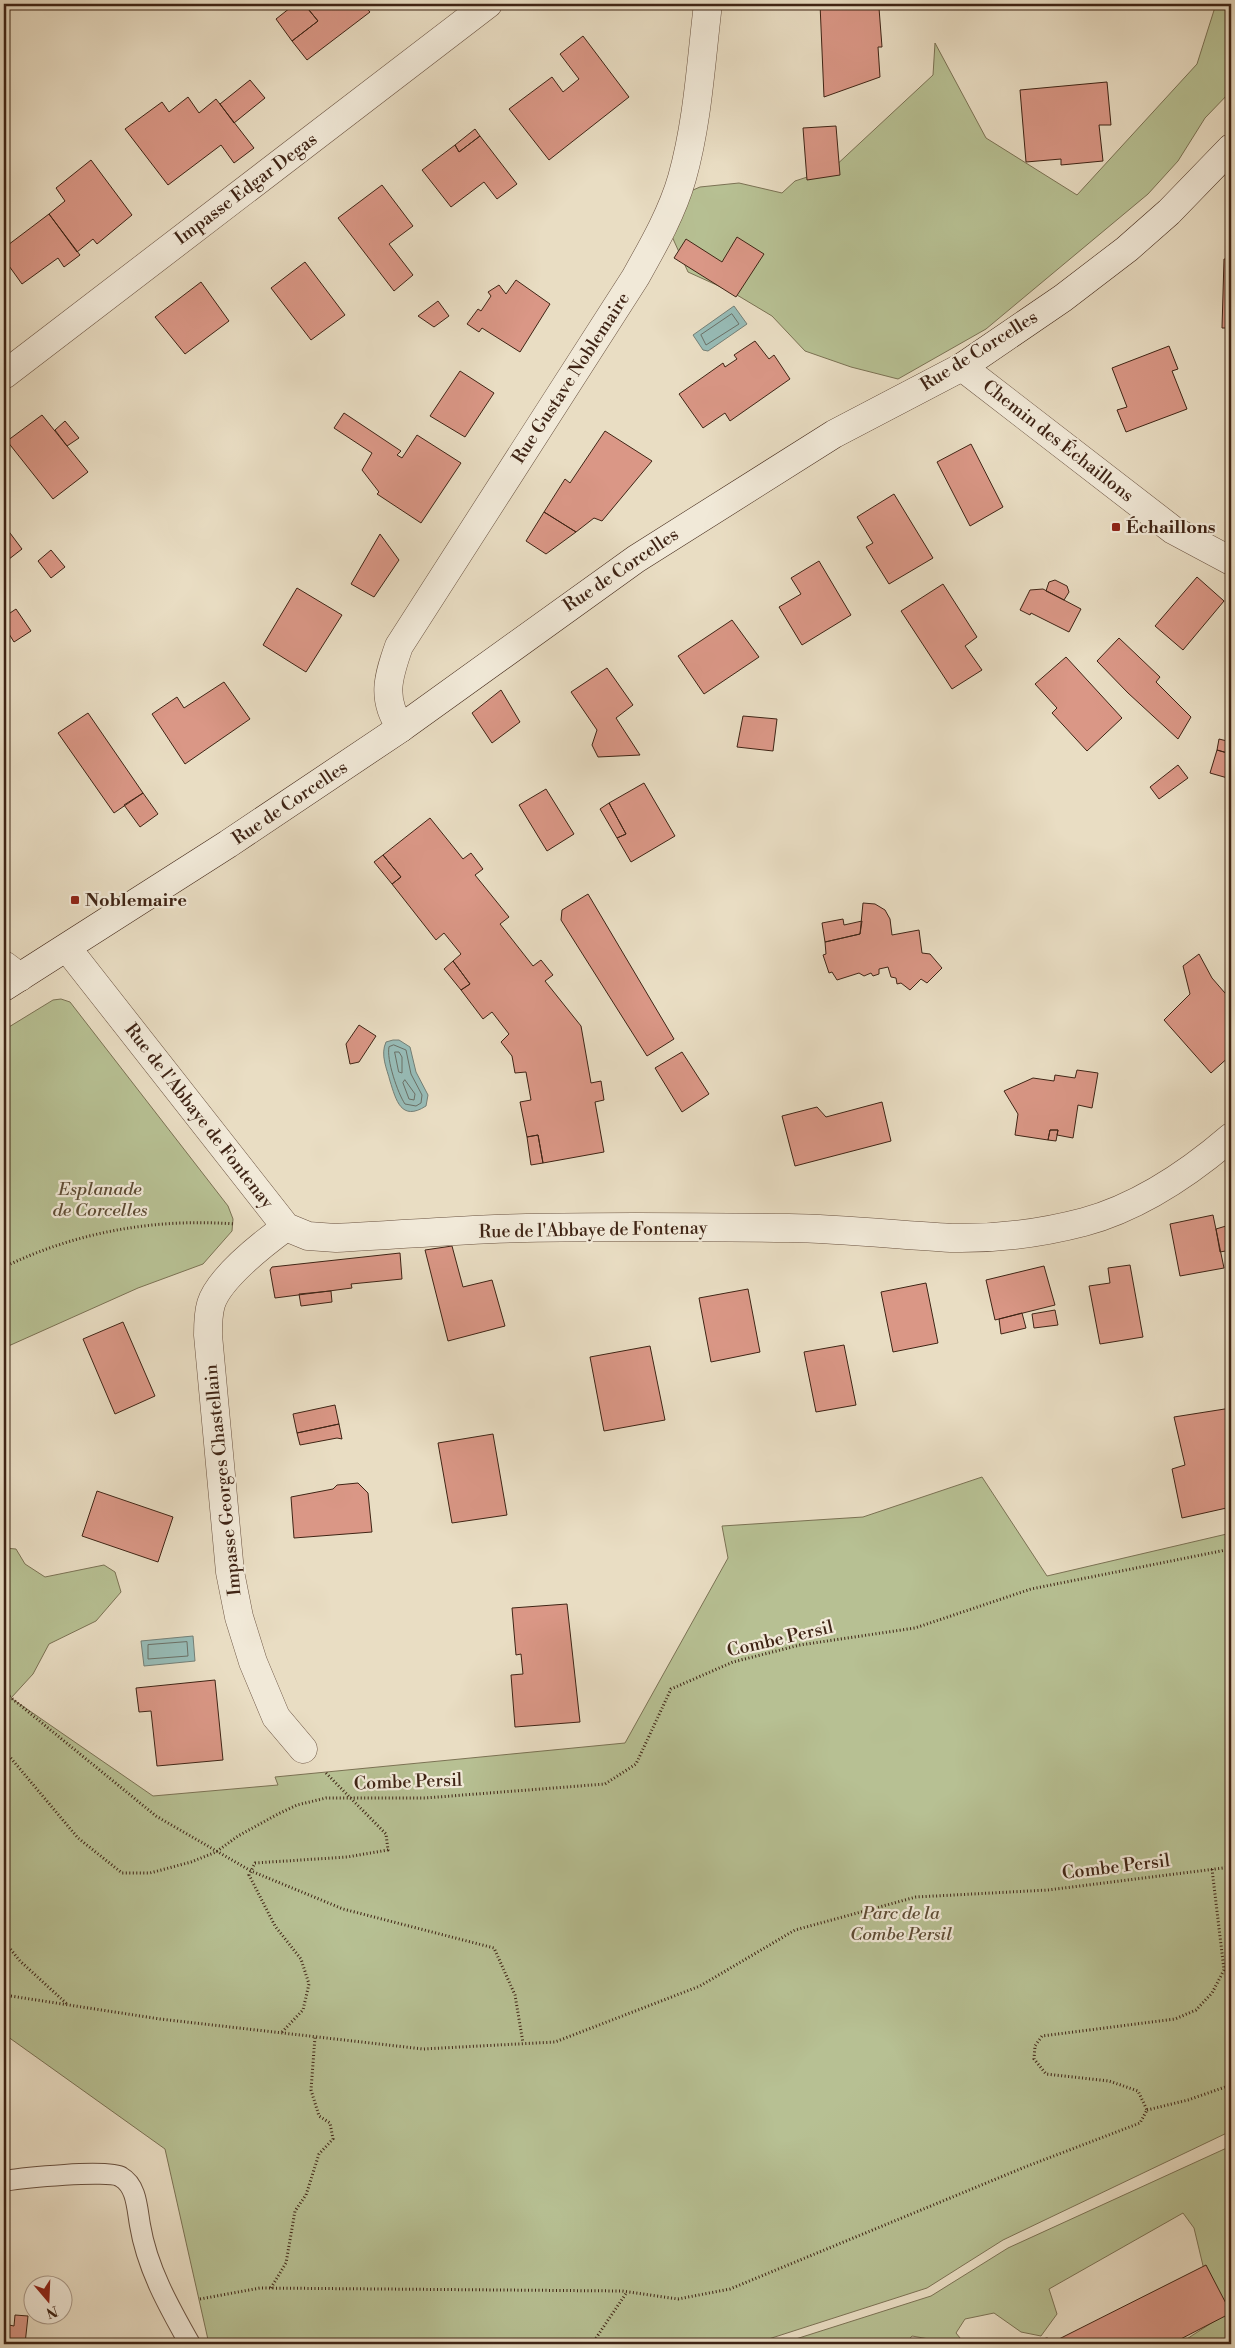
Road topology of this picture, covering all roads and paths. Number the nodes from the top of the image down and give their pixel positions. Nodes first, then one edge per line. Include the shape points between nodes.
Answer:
1 (488, 4) edge
2 (708, 4) edge
3 (1231, 148) edge
4 (962, 367) junction
5 (4, 375) edge
6 (1231, 561) edge
7 (400, 728) junction
8 (67, 948) junction
9 (9, 976) edge
10 (1231, 1137) edge
11 (286, 1227) junction
12 (4, 1267) edge
13 (1231, 1549) edge
14 (4, 1692) edge
15 (303, 1749) joint
16 (4, 1750) edge
17 (351, 1798) junction
18 (216, 1852) junction
19 (1231, 1866) edge
20 (1212, 1869) junction
21 (251, 1871) junction
22 (4, 1941) edge
23 (4, 1994) edge
24 (66, 2004) junction
25 (282, 2033) junction
26 (315, 2036) junction
27 (523, 2043) junction
28 (1231, 2085) edge
29 (1147, 2110) junction
30 (4, 2181) edge
31 (270, 2288) junction
32 (627, 2292) junction
33 (179, 2324) junction
34 (190, 2344) edge
35 (592, 2344) edge

1 - 5 street, Impasse Edgar Degas
2 - 7 street, Rue Gustave Noblemaire via 693,126 682,178 661,232 635,278 399,646 389,672 388,701
3 - 4 street, Rue de Corcelles via 1203,179 1127,249 1063,298
4 - 6 street, Chemin des Échaillons via 1173,530
4 - 7 street, Rue de Corcelles via 834,434 644,554
7 - 8 street, Rue de Corcelles
8 - 9 street, Rue de Corcelles
8 - 11 street, Rue de l'Abbaye de Fontenay
10 - 11 street, Rue de l'Abbaye de Fontenay via 1162,1188 1124,1208 1082,1222 995,1236 952,1238 791,1228 525,1228 336,1238 308,1236
11 - 12 path via 204,1222 122,1228 70,1240
11 - 15 street, Impasse Georges Chastellain via 260,1246 216,1293 211,1303 208,1334 230,1572 239,1617 276,1718
13 - 17 path, Combe Persil via 1031,1590 915,1628 800,1645 733,1662 671,1689 636,1764 605,1784 426,1798
14 - 18 path via 156,1816
15 - 17 path
16 - 18 path, Combe Persil via 78,1838 122,1873 150,1873
17 - 18 path, Combe Persil via 326,1798 297,1805 266,1820
17 - 21 path via 386,1834 388,1850 347,1857 255,1863
18 - 21 path
19 - 20 path, Combe Persil
20 - 27 path, Combe Persil via 1048,1890 916,1897 795,1930 700,1986 554,2042
20 - 29 path via 1224,1970 1212,1994 1196,2010 1175,2019 1042,2036 1035,2046 1034,2059 1046,2074 1109,2081 1138,2090
21 - 25 path via 249,1875 275,1926 301,1959 309,1984 303,2010
21 - 27 path via 343,1909 494,1948 514,1995
22 - 24 path via 20,1961
23 - 24 path, Combe Persil
24 - 25 path, Combe Persil via 160,2020
25 - 26 path, Combe Persil
26 - 27 path, Combe Persil via 423,2049
26 - 31 path via 311,2090 319,2116 330,2123 333,2139 319,2154 306,2195 296,2211 286,2263
28 - 29 path
29 - 32 path via 1140,2122 730,2289 678,2299
30 - 33 lane via 56,2175 120,2176 124,2179 134,2194 148,2259
31 - 32 path
31 - 33 path via 197,2300 183,2309
32 - 35 path
33 - 34 lane

